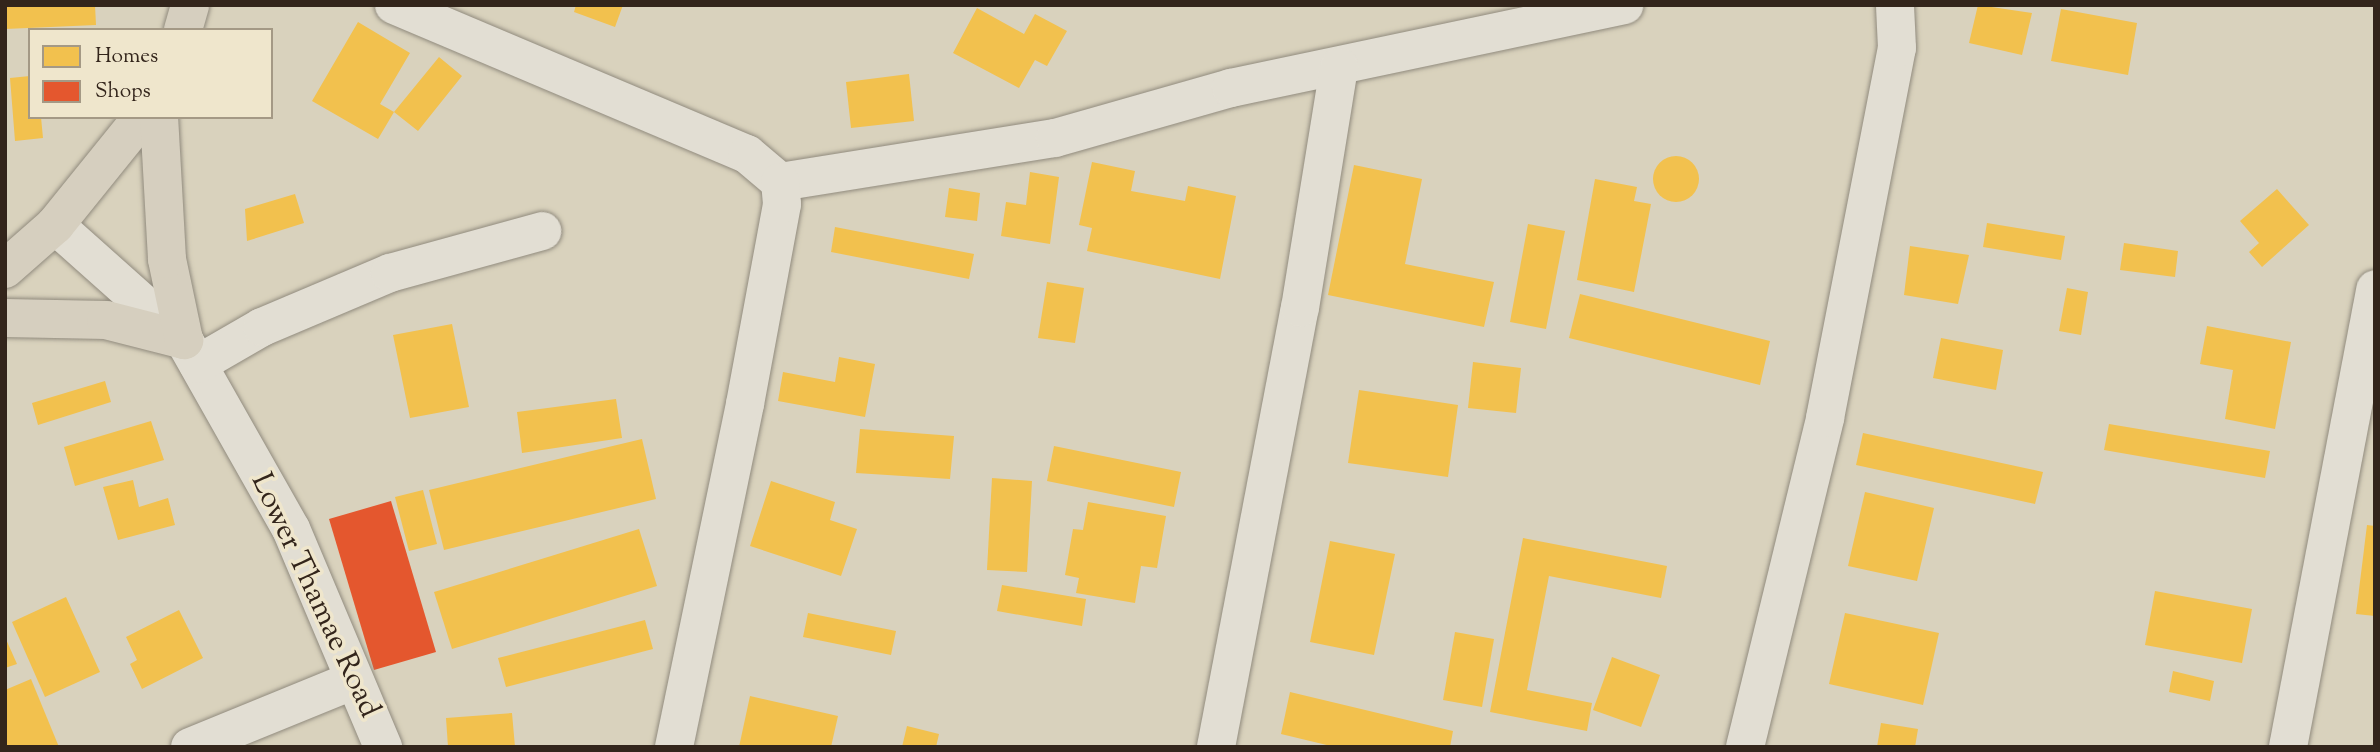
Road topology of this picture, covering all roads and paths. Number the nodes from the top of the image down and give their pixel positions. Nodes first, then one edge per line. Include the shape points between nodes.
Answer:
1 (190, 5) edge
2 (394, 5) edge
3 (1624, 5) edge
4 (1895, 5) edge
5 (184, 28) edge
6 (1339, 67) junction
7 (140, 119) edge
8 (159, 119) edge
9 (780, 182) junction
10 (55, 225) junction
11 (542, 231) dead end
12 (5, 269) edge
13 (2375, 289) edge
14 (5, 317) edge
15 (191, 352) junction
16 (354, 680) junction
17 (190, 747) edge
18 (383, 747) edge
19 (674, 747) edge
20 (1216, 747) edge
21 (1745, 747) edge
22 (2288, 747) edge

1 - 5 main road
2 - 9 street via 747,154
3 - 6 street
4 - 21 street via 1897,48 1825,418
6 - 9 street via 1231,88 1055,138
6 - 20 street via 1300,308
7 - 10 main road
8 - 15 main road via 167,259
9 - 19 street via 782,204 745,404
10 - 12 main road
10 - 15 street, Lower Thamae Road
11 - 15 street via 390,274
13 - 22 street
14 - 15 main road via 107,320
15 - 16 street, Lower Thamae Road via 291,529
16 - 17 street
16 - 18 street, Lower Thamae Road

